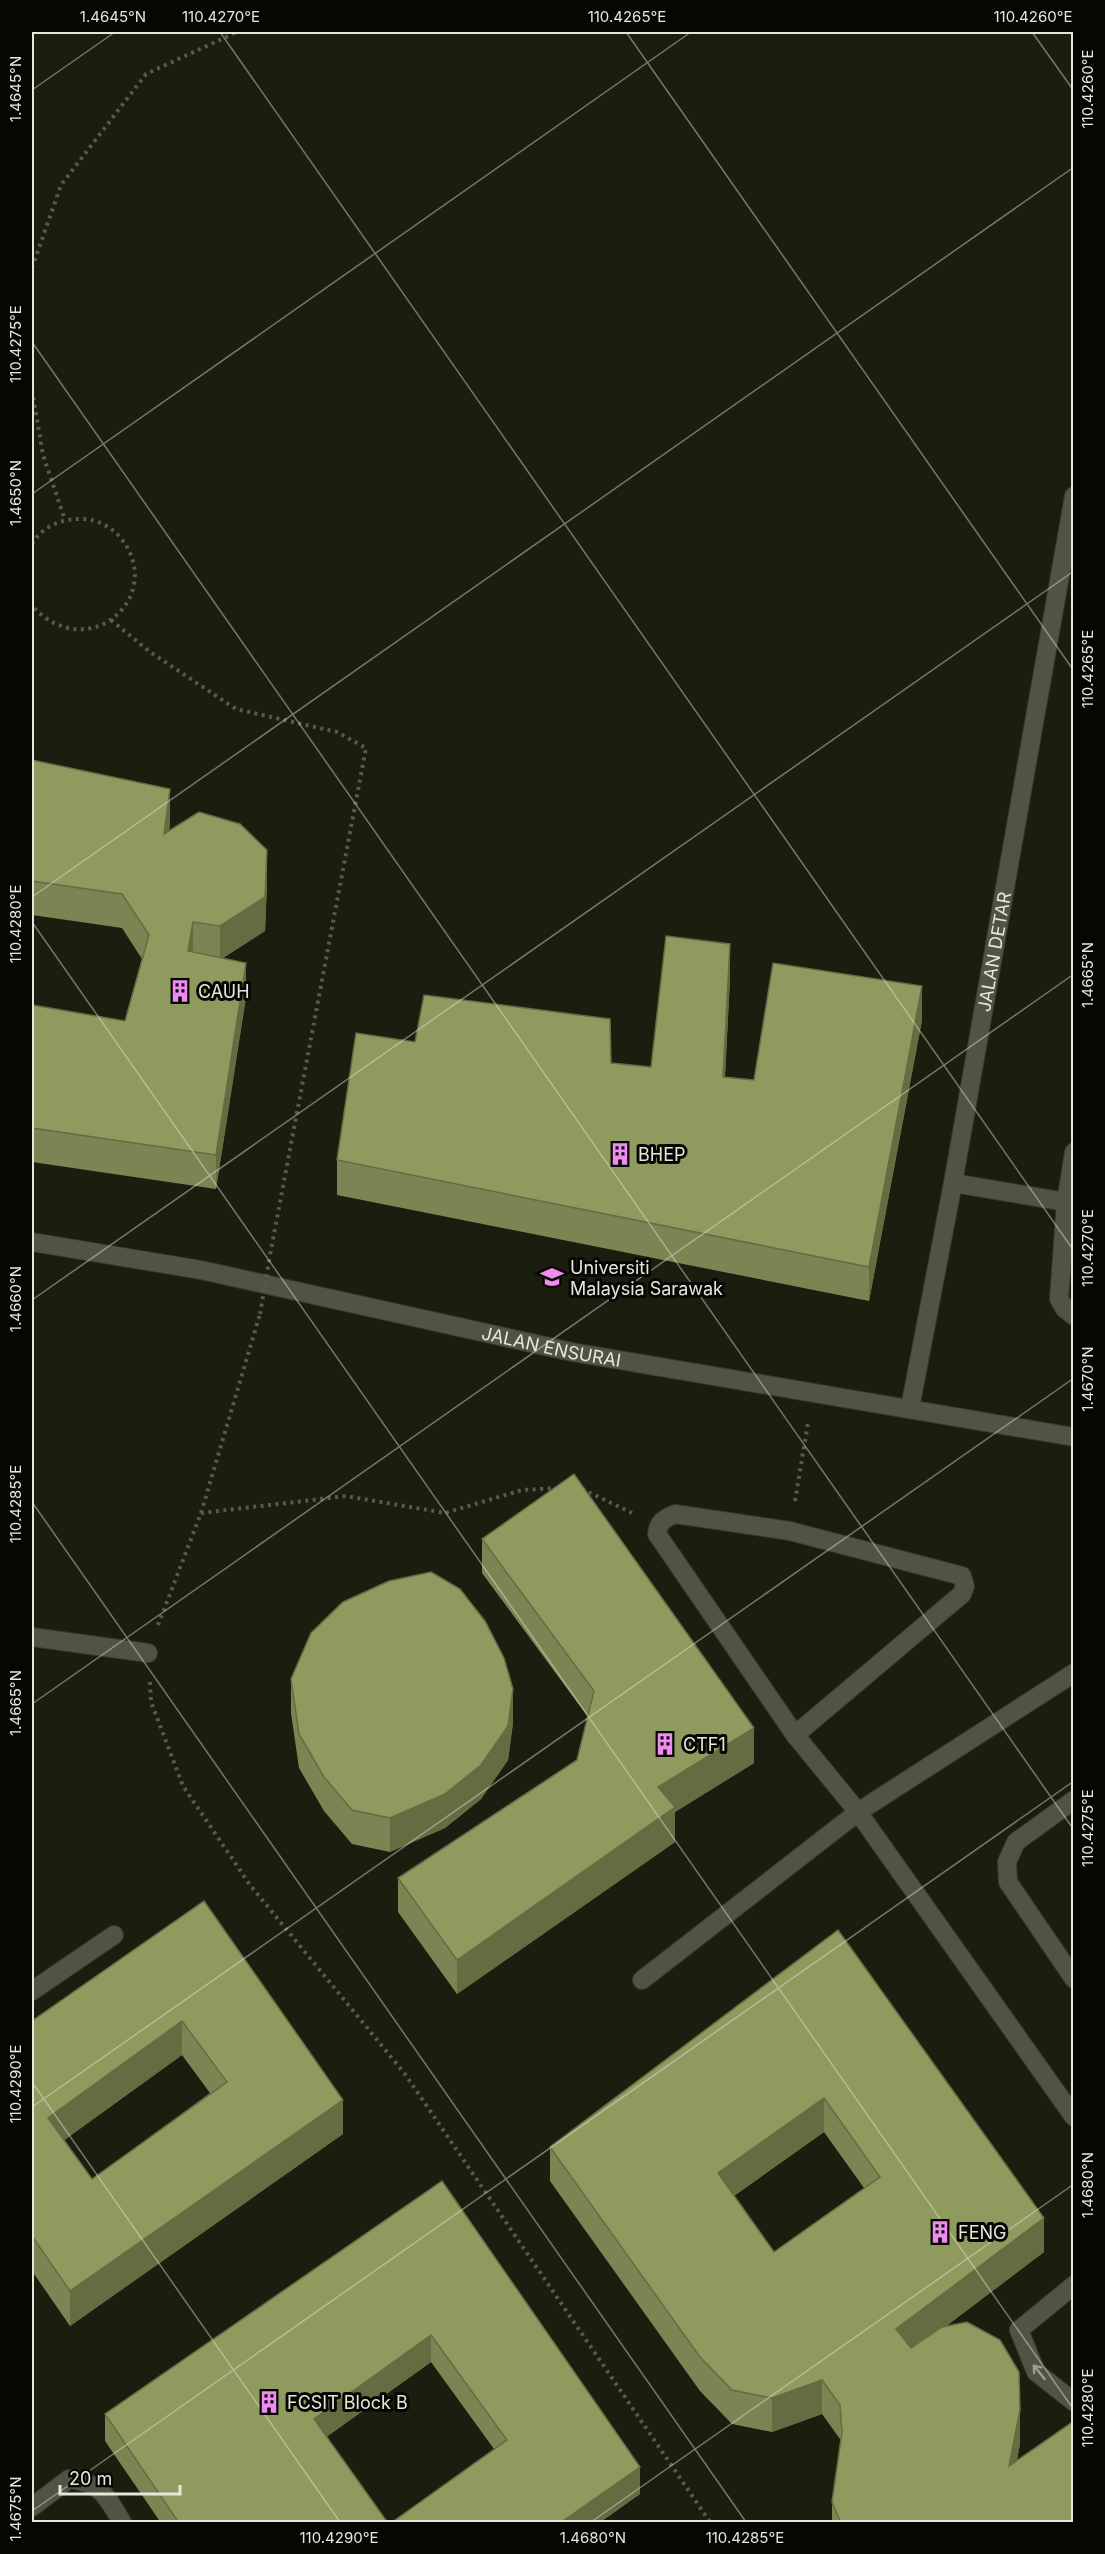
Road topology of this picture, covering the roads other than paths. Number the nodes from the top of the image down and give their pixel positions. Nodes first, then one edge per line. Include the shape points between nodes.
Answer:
1 (1074, 496) edge
2 (1074, 1152) edge
3 (953, 1183) junction
4 (1066, 1202) junction
5 (32, 1242) edge
6 (1074, 1316) edge
7 (910, 1408) junction
8 (1074, 1437) edge
9 (32, 1637) edge
10 (148, 1653) road end
11 (1074, 1673) edge
12 (795, 1736) junction
13 (1074, 1800) edge
14 (858, 1812) junction
15 (114, 1935) dead end
16 (1074, 1979) edge
17 (642, 1980) dead end
18 (32, 1991) edge
19 (1074, 2116) edge
20 (1074, 2285) edge
21 (1074, 2402) edge
22 (32, 2507) edge
23 (122, 2523) edge

1 - 3 street, JALAN DETAR
2 - 4 street
3 - 4 street
3 - 7 street, JALAN DETAR
4 - 6 street via 1059,1299
5 - 7 street, JALAN ENSURAI via 201,1270 572,1352
7 - 8 street, JALAN ENSURAI
9 - 10 street
11 - 14 street
12 - 12 street via 657,1534 658,1526 666,1518 675,1514 790,1532 962,1576 962,1594
12 - 14 street
13 - 16 street via 1016,1842 1007,1862 1008,1882
14 - 17 street
14 - 19 street
15 - 18 street
21 -> 20 street via 1036,2372 1019,2330
22 - 23 street via 69,2480 87,2481 103,2492

